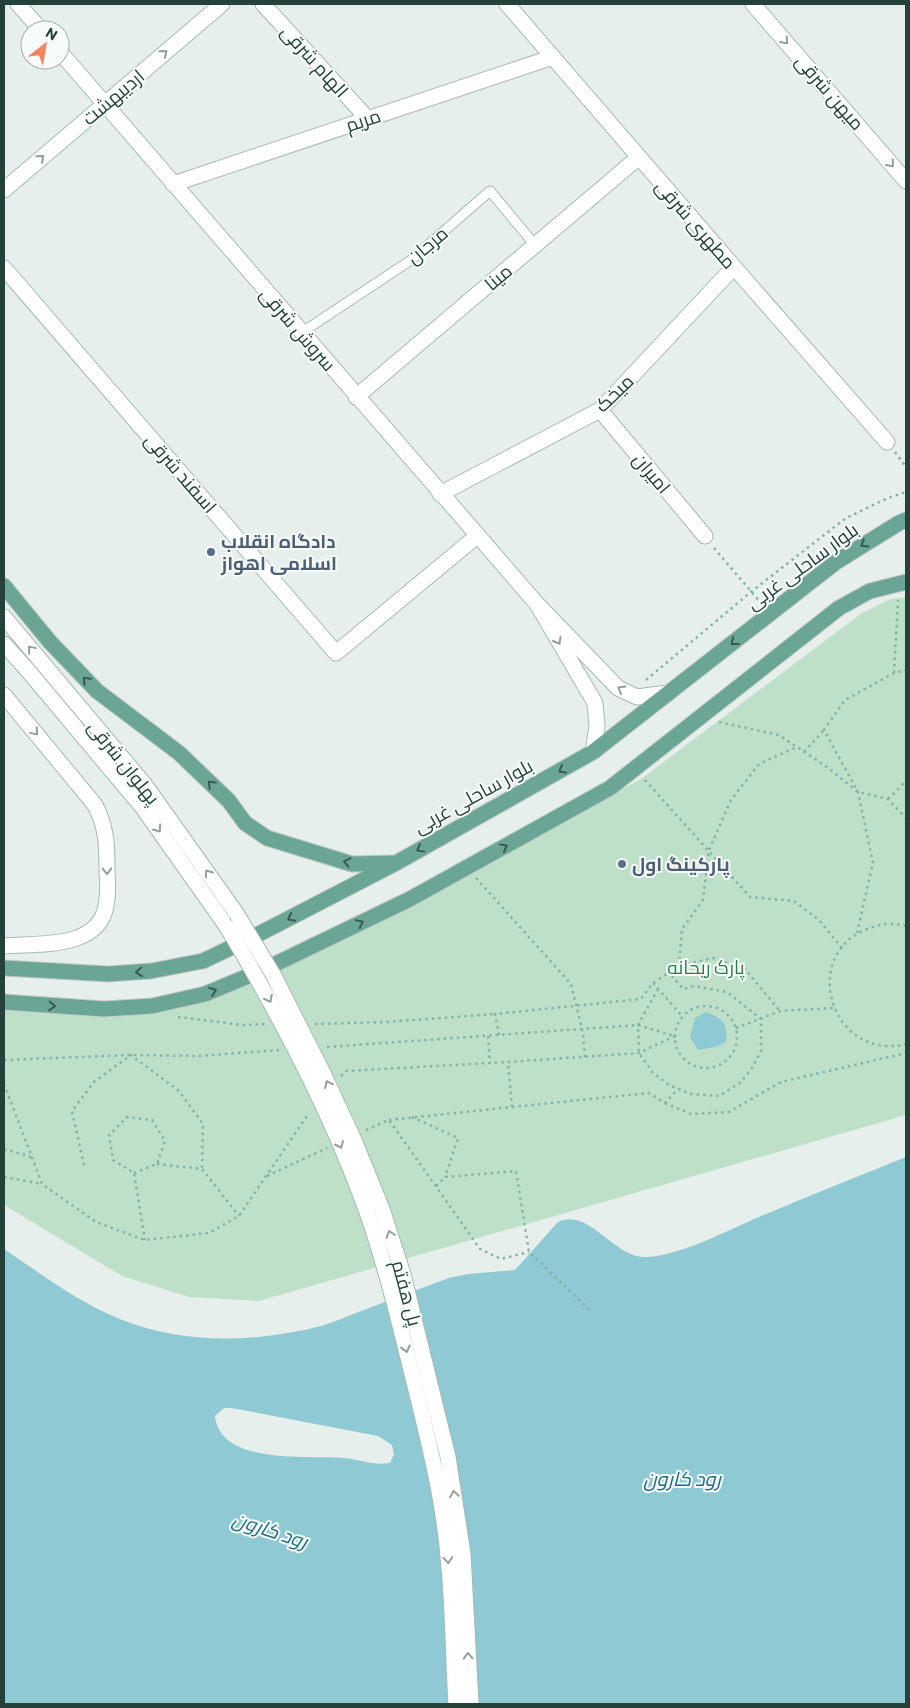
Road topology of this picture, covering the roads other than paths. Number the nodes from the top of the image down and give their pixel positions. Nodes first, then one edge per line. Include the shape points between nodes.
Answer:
1 (18, 4) edge
2 (222, 4) edge
3 (263, 4) edge
4 (507, 4) edge
5 (753, 4) edge
6 (32, 20) edge
7 (553, 57) junction
8 (70, 64) edge
9 (104, 104) junction
10 (368, 119) junction
11 (639, 157) junction
12 (906, 181) edge
13 (173, 184) junction
14 (4, 190) edge
15 (535, 245) junction
16 (734, 267) junction
17 (4, 268) edge
18 (301, 332) junction
19 (356, 397) junction
20 (600, 410) junction
21 (887, 442) dead end
22 (440, 494) junction
23 (906, 520) edge
24 (477, 536) junction
25 (705, 536) road end
26 (903, 583) edge
27 (4, 586) edge
28 (537, 604) junction
29 (4, 617) edge
30 (4, 644) edge
31 (668, 694) junction
32 (4, 695) edge
33 (593, 752) junction
34 (396, 862) junction
35 (236, 913) joint
36 (4, 946) edge
37 (4, 968) edge
38 (4, 1002) edge
39 (456, 1704) edge
40 (471, 1704) edge

1 - 6 street
9 -> 2 street, اردیبهشت
3 - 10 street, الهام شرقی
4 - 7 street, مطهری شرقی
5 -> 12 street, میهن شرقی
7 - 10 street, مریم
7 - 11 street, مطهری شرقی
8 - 9 street, سروش شرقی
9 - 13 street, سروش شرقی
14 -> 9 street, اردیبهشت
10 - 13 street, مریم
11 - 15 street, مینا
11 - 16 street, مطهری شرقی
13 - 18 street, سروش شرقی
15 - 18 lane, مرجان via 490,191 410,260
15 - 19 street, مینا
16 - 20 street, میخک
16 - 21 street, مطهری شرقی
17 - 24 street, اسفند شرقی via 336,653
18 - 19 street, سروش شرقی
19 - 22 street, سروش شرقی
20 - 22 street, میخک
20 - 25 street, امیران
22 - 24 street, سروش شرقی
23 -> 31 main road, بلوار ساحلی غربی via 836,562
24 - 28 street, سروش شرقی
38 -> 26 main road via 104,1009 152,1006 205,994 262,970 410,898 610,788 839,608 870,592
34 -> 27 main road via 352,864 267,838 245,823 229,801 179,753 96,691
31 -> 28 street via 637,697 618,688
28 -> 33 street via 595,703 597,726
35 -> 29 street, پهلوان شرقی via 145,785
30 -> 39 street, پل هفتم, bridge via 143,808 227,927 261,983 341,1146 368,1214 388,1278 433,1460 448,1555
31 - 33 main road, بلوار ساحلی غربی
32 -> 36 street via 95,804 107,838 108,890 103,916 85,936 68,941
33 -> 34 main road, بلوار ساحلی غربی
34 -> 37 main road, بلوار ساحلی غربی via 253,938 203,960 151,972 108,974
40 -> 35 street, پل هفتم, bridge via 463,1554 448,1457 403,1274 382,1209 354,1140 274,976

